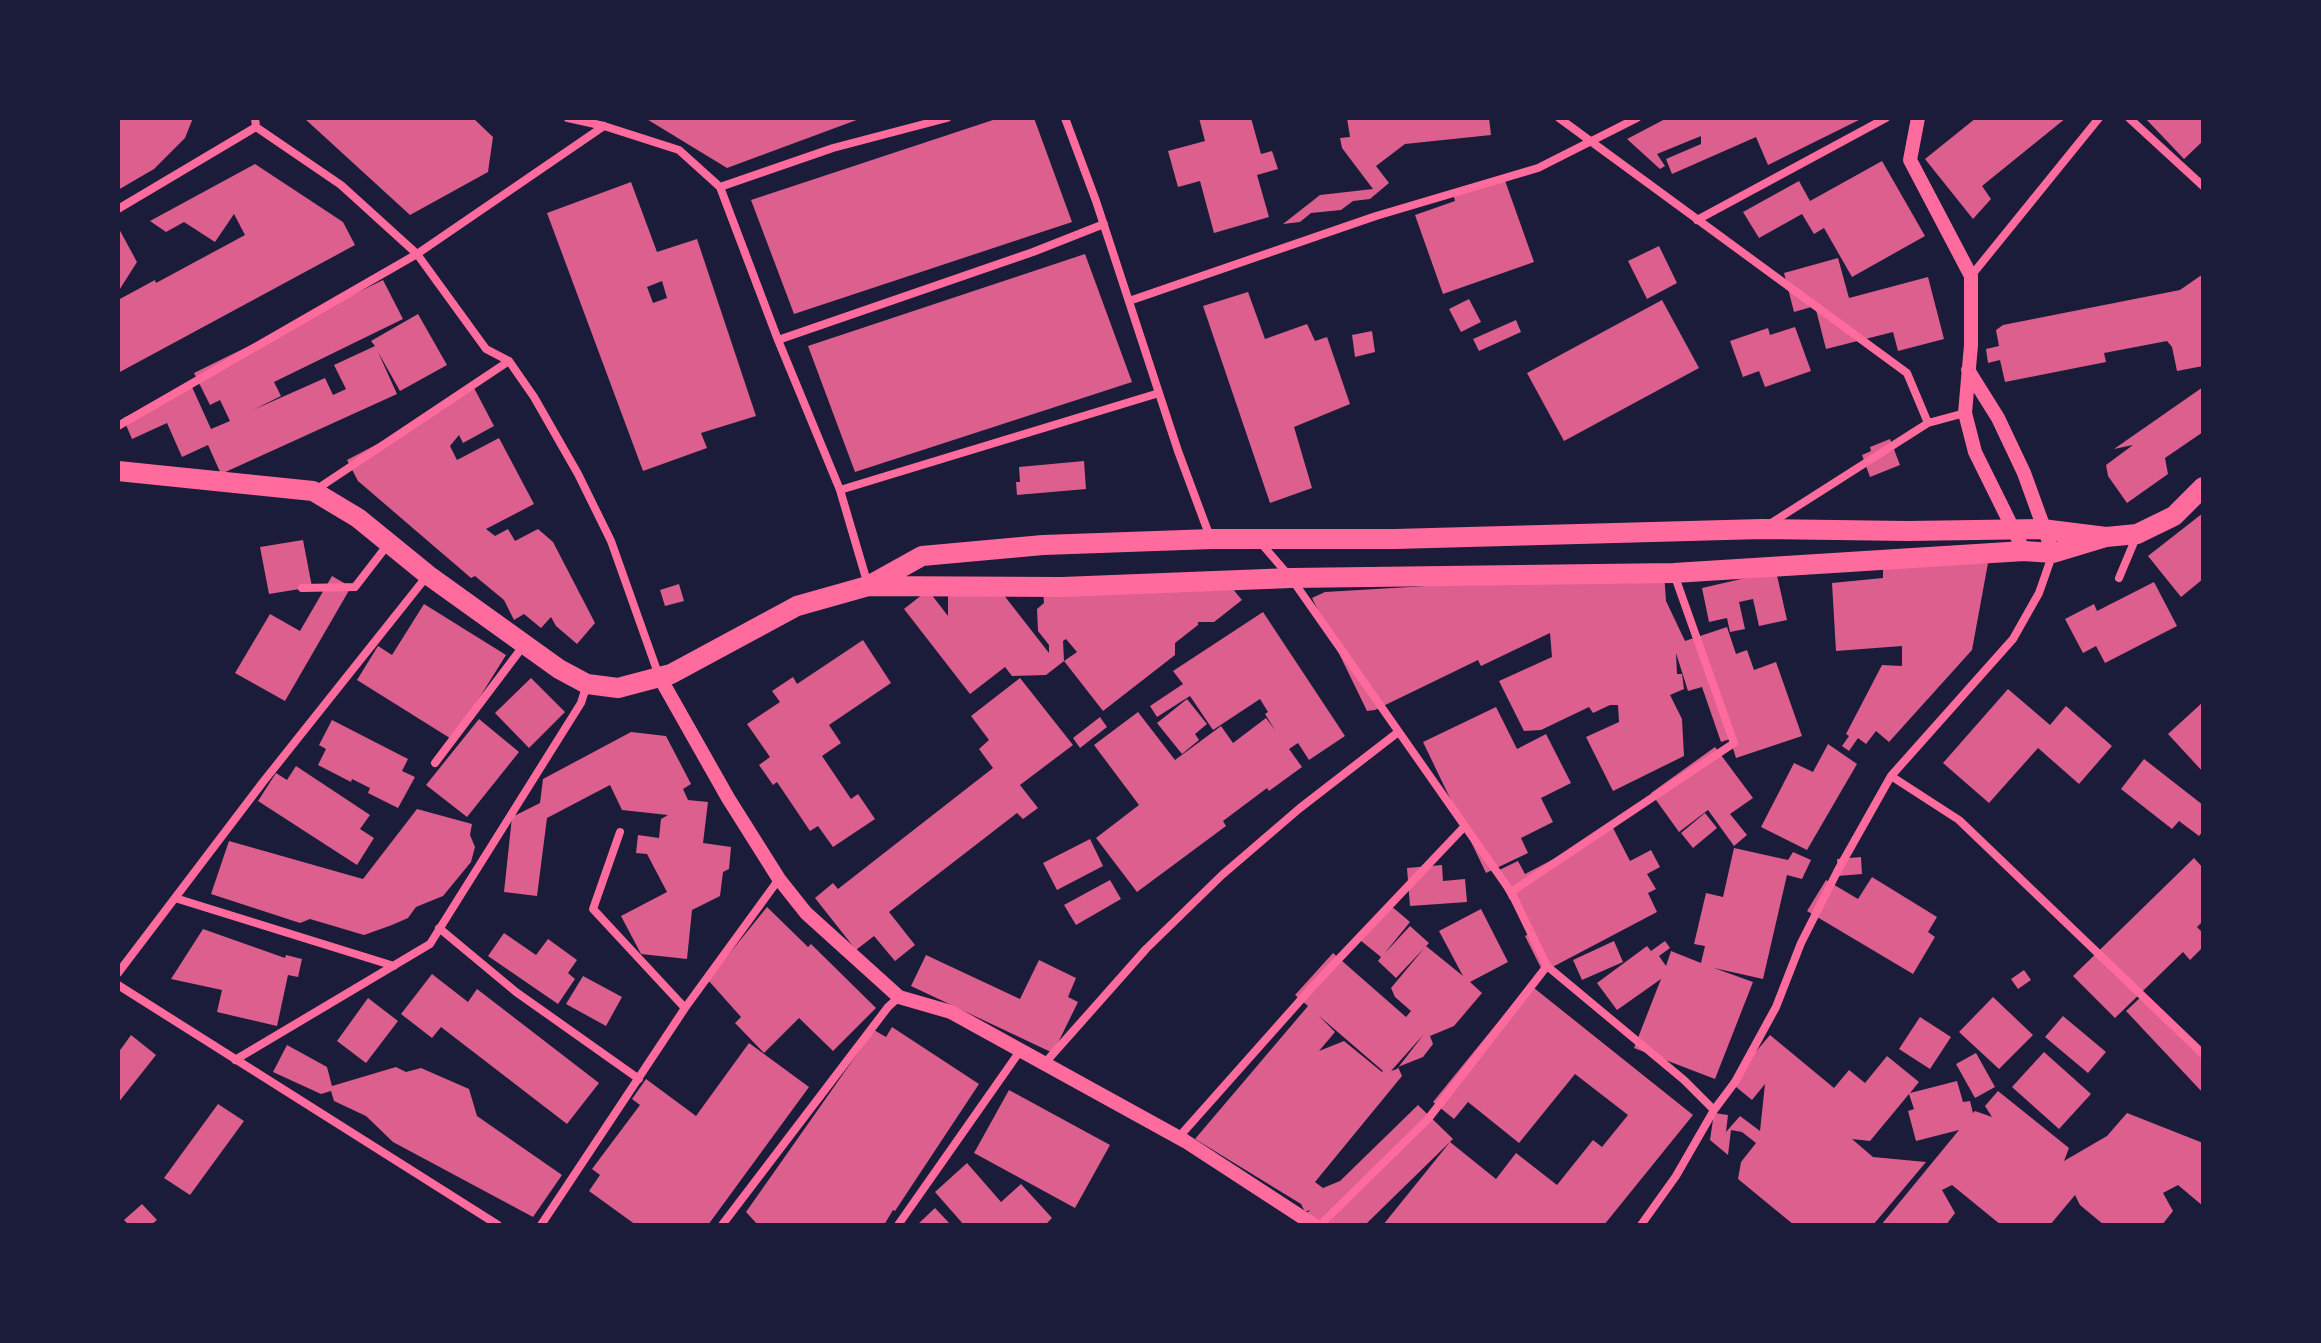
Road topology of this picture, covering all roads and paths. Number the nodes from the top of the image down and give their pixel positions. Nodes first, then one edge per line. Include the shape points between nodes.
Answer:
1 (568, 118) edge
2 (947, 118) edge
3 (1065, 118) edge
4 (1559, 118) edge
5 (1637, 118) edge
6 (1886, 118) edge
7 (1918, 118) edge
8 (2099, 118) edge
9 (2129, 118) edge
10 (256, 123) edge
11 (604, 126) junction
12 (1591, 142) junction
13 (2203, 186) edge
14 (720, 187) junction
15 (118, 209) edge
16 (1697, 220) junction
17 (1104, 224) junction
18 (417, 254) junction
19 (1971, 276) junction
20 (1129, 301) junction
21 (778, 340) junction
22 (509, 361) junction
23 (1968, 370) junction
24 (1159, 393) junction
25 (1965, 413) junction
26 (1928, 423) junction
27 (118, 426) edge
28 (118, 471) edge
29 (2203, 487) edge
30 (840, 490) junction
31 (313, 491) junction
32 (1762, 529) junction
33 (2042, 529) junction
34 (2016, 531) junction
35 (2137, 534) junction
36 (2106, 537) junction
37 (1212, 539) junction
38 (1259, 540) junction
39 (390, 543) junction
40 (2024, 551) junction
41 (2053, 553) junction
42 (1674, 573) junction
43 (428, 575) junction
44 (1291, 578) junction
45 (2119, 578) dead end
46 (868, 586) junction
47 (302, 588) dead end
48 (525, 644) junction
49 (659, 676) junction
50 (587, 684) junction
51 (1397, 733) junction
52 (435, 763) dead end
53 (1891, 776) junction
54 (1464, 827) junction
55 (620, 832) dead end
56 (779, 879) junction
57 (1511, 892) junction
58 (175, 898) junction
59 (439, 928) junction
60 (394, 966) junction
61 (1547, 966) junction
62 (118, 973) edge
63 (118, 985) edge
64 (899, 997) junction
65 (685, 1008) junction
66 (1020, 1051) junction
67 (2203, 1054) edge
68 (235, 1060) junction
69 (1044, 1064) junction
70 (639, 1079) junction
71 (1714, 1110) junction
72 (1178, 1138) junction
73 (498, 1225) edge
74 (541, 1225) edge
75 (722, 1225) edge
76 (898, 1225) edge
77 (1317, 1225) edge
78 (1641, 1225) edge

1 - 11 street
2 - 14 street via 833,148
3 - 17 street
4 - 12 street
5 - 12 street
6 - 16 street
7 - 19 street via 1910,160
8 - 19 street
9 - 13 street
10 - 15 street
10 - 18 street via 341,185
11 - 14 street via 679,150
11 - 18 street
12 - 16 street
12 - 20 street via 1538,168 1376,216
14 - 21 street
16 - 26 street via 1907,373
17 - 20 street
17 - 21 street
18 - 22 street via 486,349
18 - 27 street
19 - 23 street
20 - 24 street
21 - 30 street
22 - 31 street
22 - 49 street via 571,461 611,541
23 - 25 street
23 - 33 street via 2024,473
24 - 30 street
24 - 37 street
25 - 26 street
25 - 34 street via 1975,452
26 - 32 street
28 - 31 main road
29 - 35 main road via 2174,516
30 - 46 street
31 - 39 main road
32 - 34 main road
32 - 38 main road
33 - 34 main road
33 - 36 main road
33 - 41 street
34 - 40 street
35 - 36 main road
35 - 45 street
36 - 41 main road
37 - 38 main road
37 - 46 main road via 922,556
38 - 44 street
39 - 43 main road
39 - 47 street via 355,587
40 - 41 main road
40 - 42 main road
41 - 53 street via 2039,593 2013,639
42 - 44 main road
42 - 57 street via 1734,743
43 - 48 main road
43 - 58 street
44 - 46 main road via 1062,587
44 - 51 street
46 - 49 main road via 797,606
48 - 50 main road
48 - 52 street
49 - 50 main road via 618,688
49 - 56 street
50 - 59 street via 581,703
51 - 54 street
51 - 69 street via 1222,875 1146,949
53 - 67 street via 1959,820
53 - 71 street via 1801,943 1776,1007
54 - 57 street
54 - 72 street
55 - 65 street via 593,909
56 - 64 street via 806,913
56 - 65 street
57 - 61 street
58 - 60 street
58 - 62 street
59 - 60 street via 430,944
59 - 70 street via 516,992
60 - 68 street
61 - 71 street
61 - 77 street via 1428,1119
63 - 68 street
64 - 66 street via 951,1012
64 - 75 street
65 - 70 street
66 - 69 street
66 - 76 street
68 - 73 street
69 - 72 street
70 - 74 street
71 - 78 street
72 - 77 street

